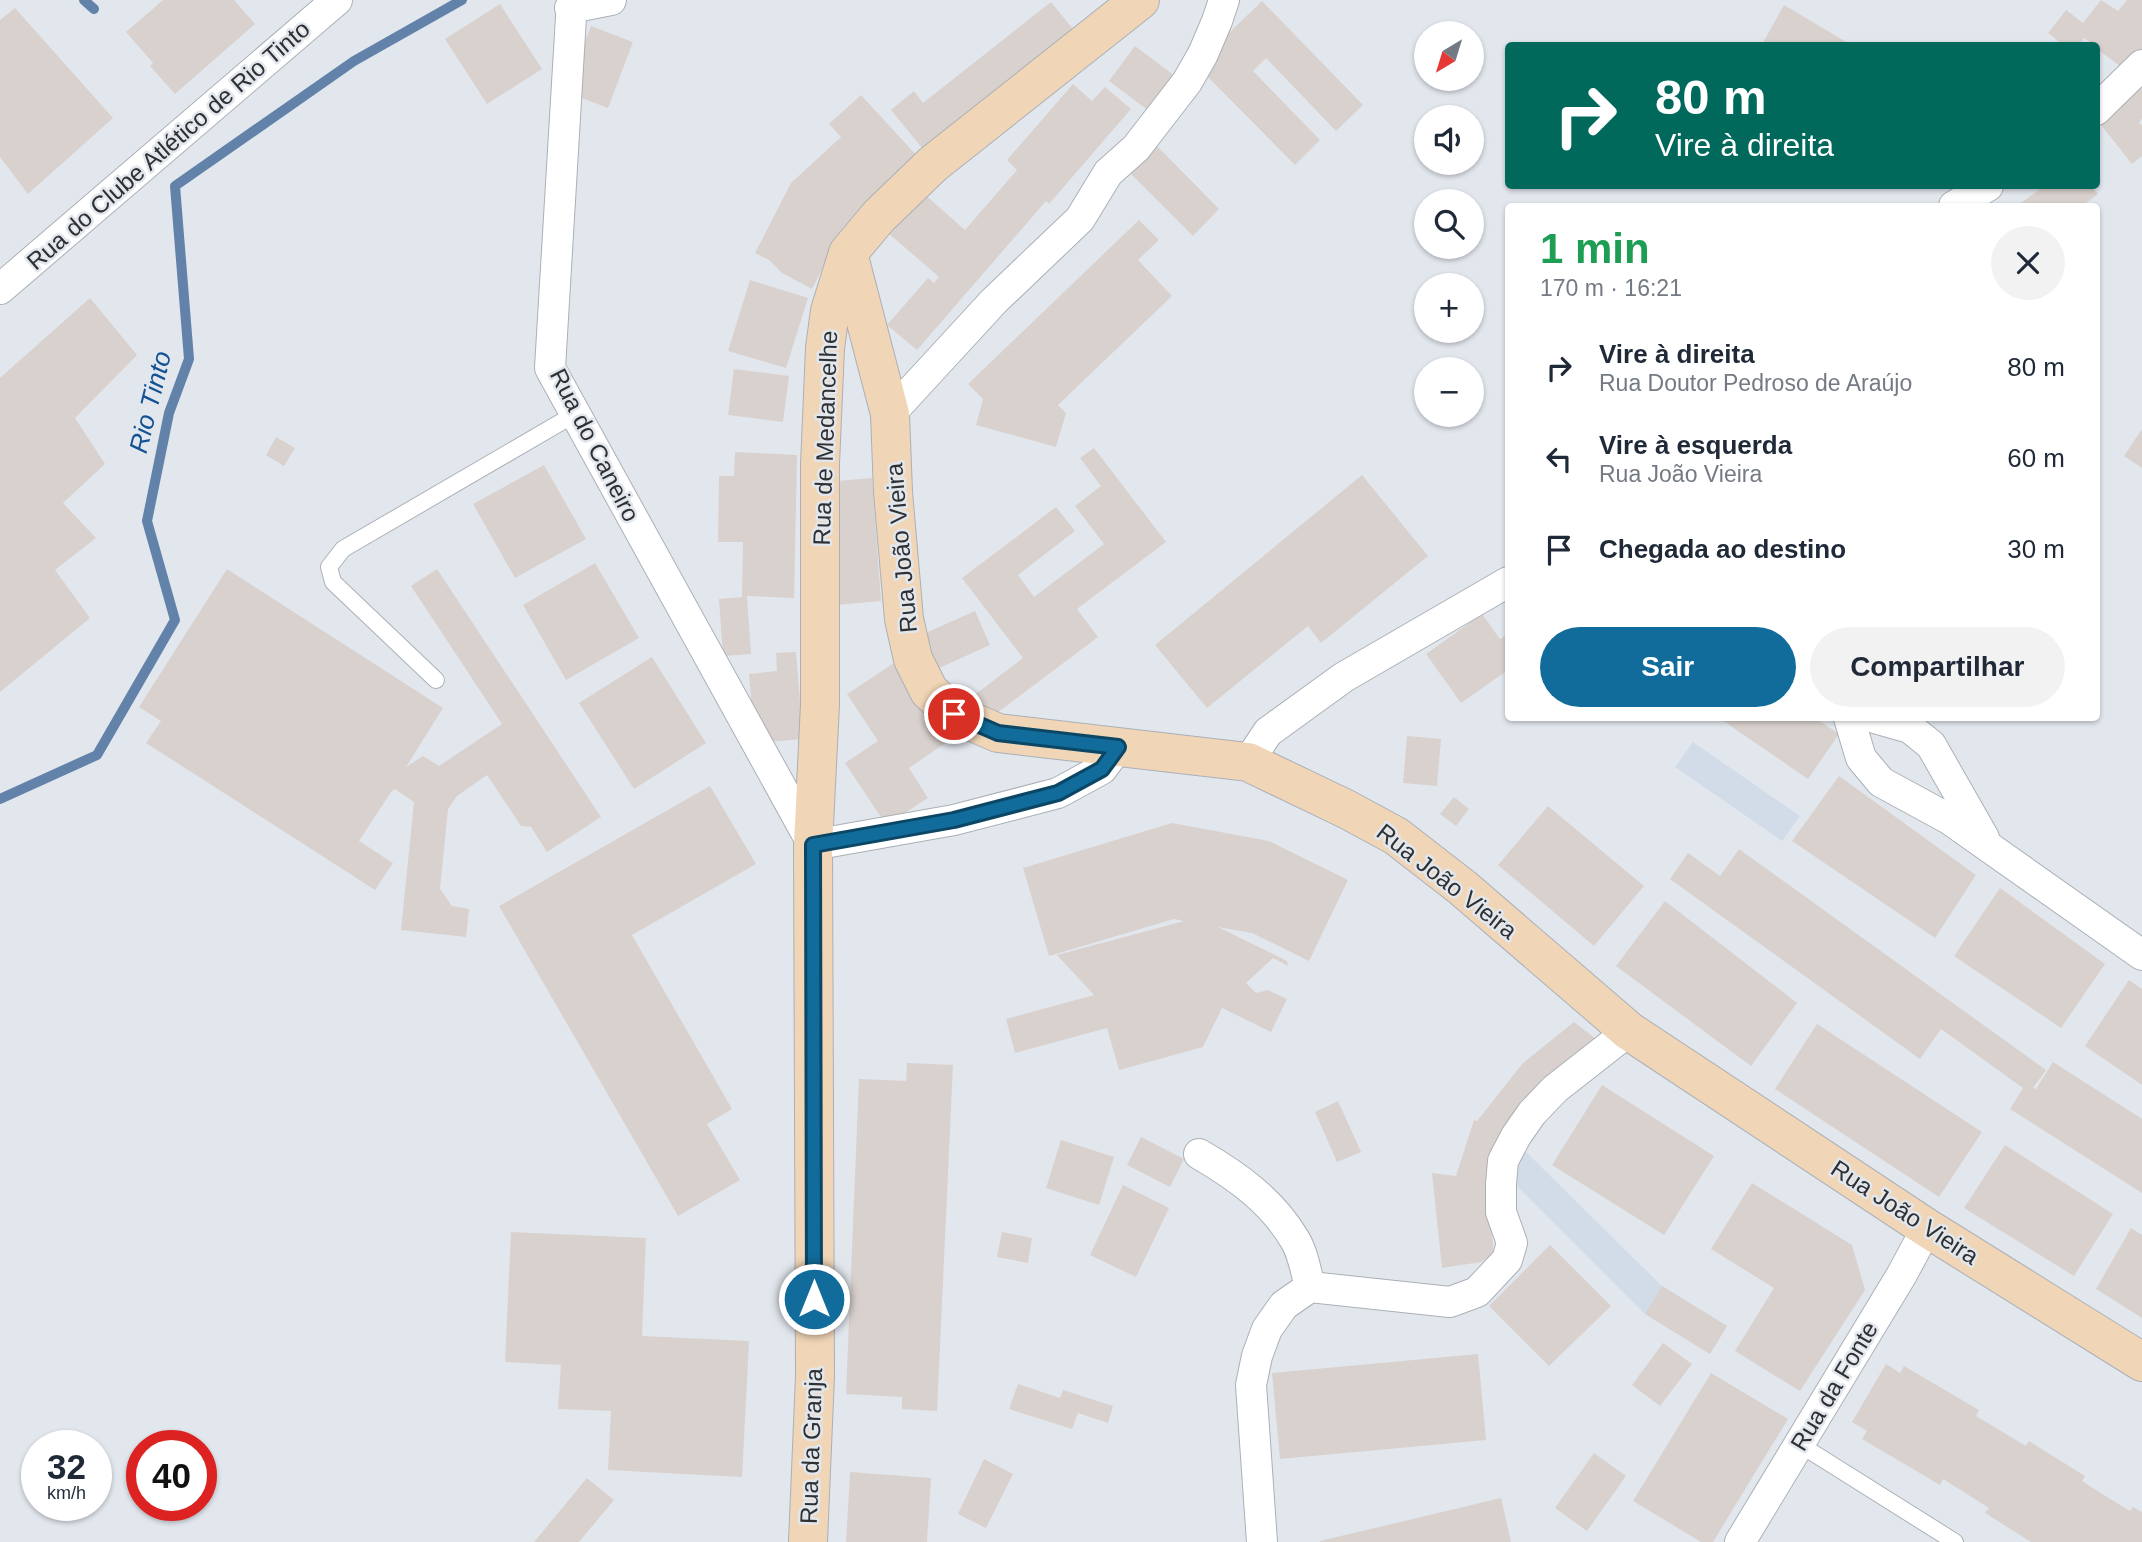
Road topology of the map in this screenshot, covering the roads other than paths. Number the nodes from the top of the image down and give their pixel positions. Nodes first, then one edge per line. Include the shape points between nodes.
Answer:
1 (337, 0) edge
2 (611, 0) edge
3 (1140, 0) edge
4 (1224, 0) edge
5 (571, 4) edge
6 (2142, 65) edge
7 (2100, 106) edge
8 (1983, 189) edge
9 (1959, 203) edge
10 (848, 253) junction
11 (0, 289) edge
12 (575, 414) junction
13 (890, 414) junction
14 (1505, 584) edge
15 (436, 680) dead end
16 (1850, 721) edge
17 (1886, 721) edge
18 (1118, 747) junction
19 (1248, 762) junction
20 (813, 845) junction
21 (1990, 849) junction
22 (2142, 955) edge
23 (1629, 1031) junction
24 (1199, 1154) dead end
25 (1927, 1228) junction
26 (1310, 1287) junction
27 (2142, 1362) edge
28 (1799, 1444) junction
29 (807, 1542) edge
30 (1262, 1542) edge
31 (1740, 1542) edge
32 (1955, 1542) edge

1 - 11 street, Rua do Clube Atlético de Rio Tinto
2 - 5 street
3 - 10 street, Rua de Medancelhe via 933,164
4 - 13 street via 1187,82 1136,148 1108,173 1080,219 994,301
5 - 12 street, Rua do Caneiro via 550,368
6 - 7 street
8 - 9 street
10 - 13 street, Rua João Vieira
10 - 20 street, Rua de Medancelhe via 830,311 825,348 820,705
12 - 15 lane via 343,549 329,567 333,582
12 - 20 street, Rua do Caneiro
13 - 18 street, Rua João Vieira via 904,619 913,659 929,691 954,714 998,733
14 - 19 street via 1344,677 1268,732
16 - 21 street via 1861,758 1881,782 1949,819
17 - 21 street via 1910,728 1931,745
18 - 19 street, Rua João Vieira
18 - 20 street via 1102,769 1058,793 954,820
19 - 23 street, Rua João Vieira via 1396,836 1464,888
20 - 29 street, Rua da Granja via 815,1376
21 - 22 street
23 - 25 street, Rua João Vieira
23 - 26 street via 1555,1089 1516,1136 1503,1161 1501,1184 1501,1212 1512,1243 1507,1260 1477,1292 1450,1302
24 - 26 street via 1231,1172 1268,1203 1296,1242
25 - 27 street, Rua João Vieira
25 - 28 street, Rua da Fonte
26 - 30 street via 1284,1305 1266,1329 1251,1385
28 - 31 street, Rua da Fonte
28 - 32 lane

